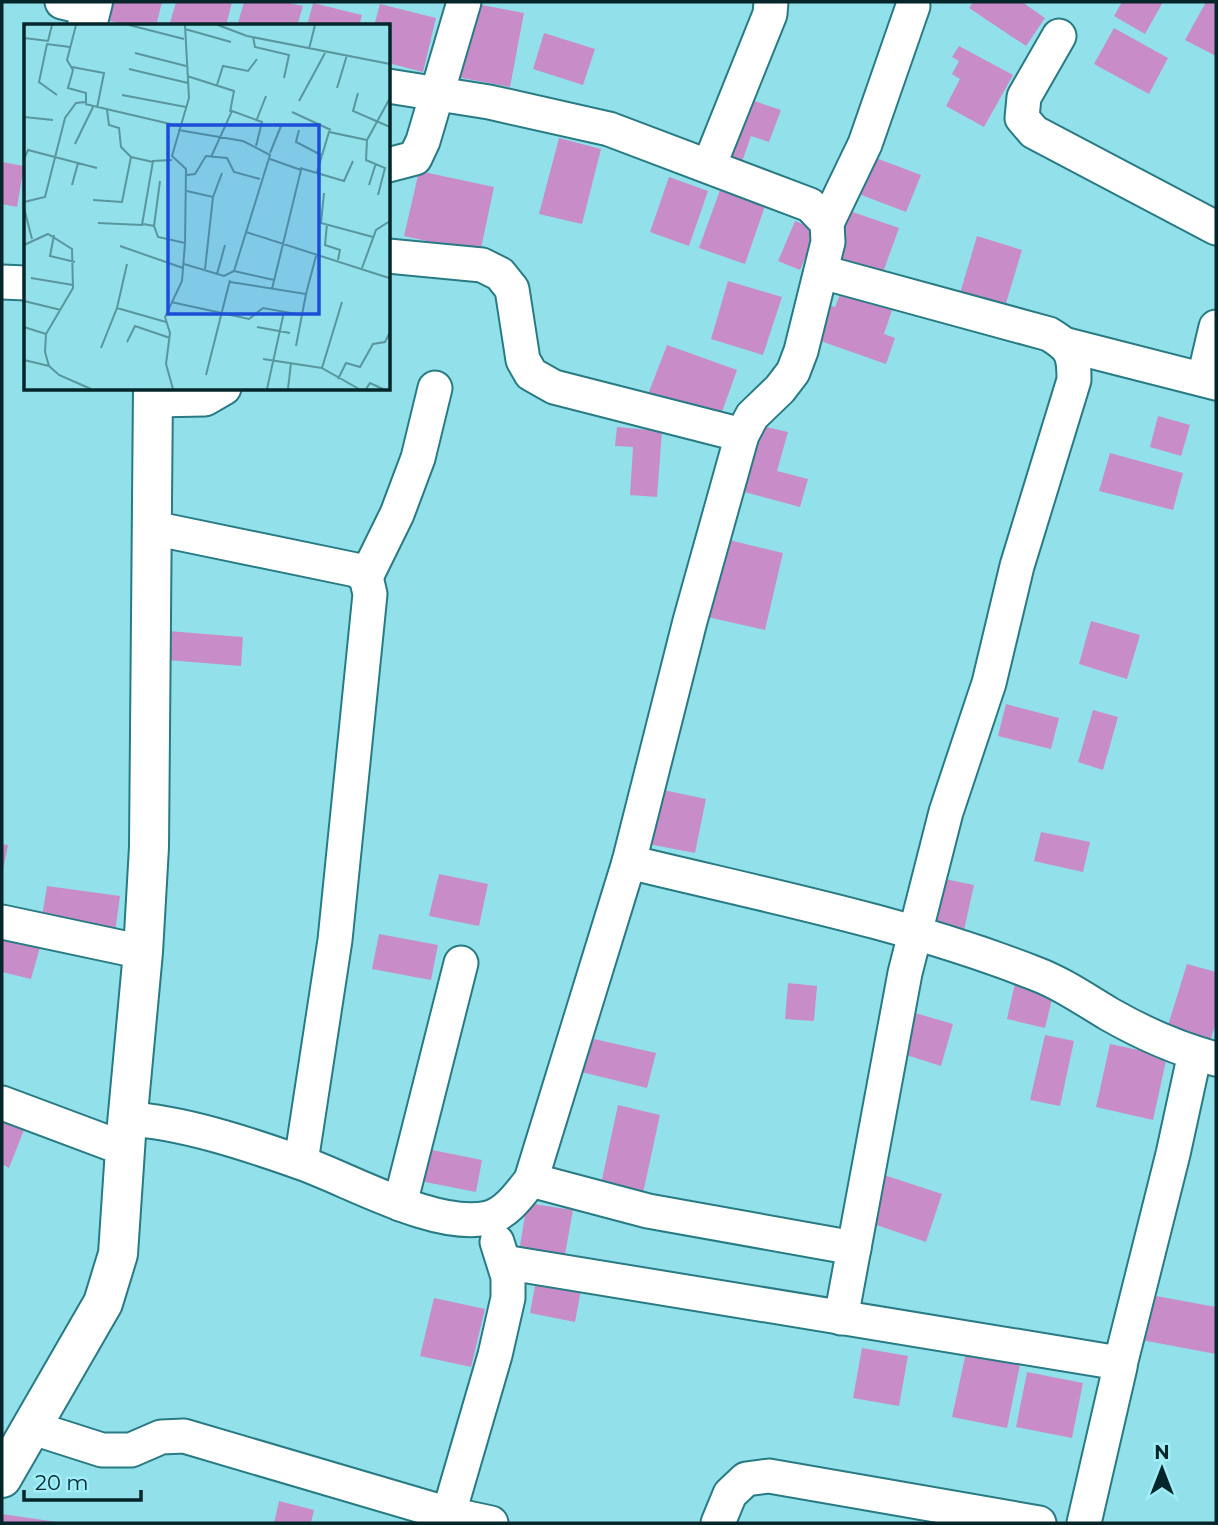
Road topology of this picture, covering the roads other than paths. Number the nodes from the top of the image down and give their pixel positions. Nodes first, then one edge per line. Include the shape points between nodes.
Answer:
1 (464, 2) edge
2 (771, 2) edge
3 (913, 6) dead end
4 (1059, 36) dead end
5 (390, 86) edge
6 (437, 94) junction
7 (390, 164) edge
8 (709, 166) junction
9 (827, 223) junction
10 (1216, 228) edge
11 (390, 256) edge
12 (822, 272) junction
13 (2, 282) edge
14 (24, 283) edge
15 (1216, 327) edge
16 (1067, 345) junction
17 (1210, 380) edge
18 (435, 388) dead end
19 (221, 390) edge
20 (153, 394) edge
21 (741, 435) junction
22 (153, 528) junction
23 (366, 577) junction
24 (629, 862) junction
25 (2, 922) edge
26 (916, 933) junction
27 (144, 952) junction
28 (461, 963) dead end
29 (1205, 1056) edge
30 (2, 1103) edge
31 (127, 1133) junction
32 (301, 1162) junction
33 (531, 1180) junction
34 (400, 1204) junction
35 (489, 1218) junction
36 (854, 1248) junction
37 (503, 1262) junction
38 (841, 1318) junction
39 (1120, 1366) junction
40 (30, 1427) junction
41 (2, 1478) edge
42 (933, 1514) edge
43 (447, 1518) edge
44 (491, 1523) edge
45 (718, 1523) edge
46 (1039, 1523) edge
47 (1084, 1523) edge

1 - 6 street
2 - 8 street
3 - 9 street via 865,144
4 - 10 street via 1024,97 1022,118 1034,132
5 - 6 street
6 - 7 street via 415,158
6 - 8 street via 609,129
8 - 9 street via 810,205
9 - 12 street
11 - 21 street via 482,265 500,274 512,289 523,360 531,374 554,387
12 - 16 street via 1049,334
12 - 21 street via 793,372 752,416
13 - 14 street
15 - 17 street
16 - 17 street
16 - 26 street via 1074,361 1074,380 1017,566 990,677 946,812
18 - 23 street via 418,458
19 - 20 street via 205,399
20 - 22 street
21 - 24 street
22 - 23 street via 356,570
22 - 27 street
23 - 32 street via 370,594 335,940
24 - 26 street
24 - 33 street
25 - 27 street
26 - 29 street via 1065,986 1179,1049
26 - 36 street
27 - 31 street
28 - 34 street
29 - 39 street via 1173,1154
30 - 31 street
31 - 32 street via 166,1123
31 - 40 street via 118,1254 103,1303
32 - 34 street
33 - 35 street via 514,1202
33 - 36 street via 648,1211
34 - 35 street via 456,1219
35 - 37 street
36 - 38 street
37 - 38 street
37 - 43 street via 508,1277 503,1323
38 - 39 street
39 - 47 street
40 - 41 street
40 - 43 street via 102,1450 131,1450 161,1437 184,1436
42 - 45 street via 769,1476 746,1479 730,1494
42 - 46 street
43 - 44 street

